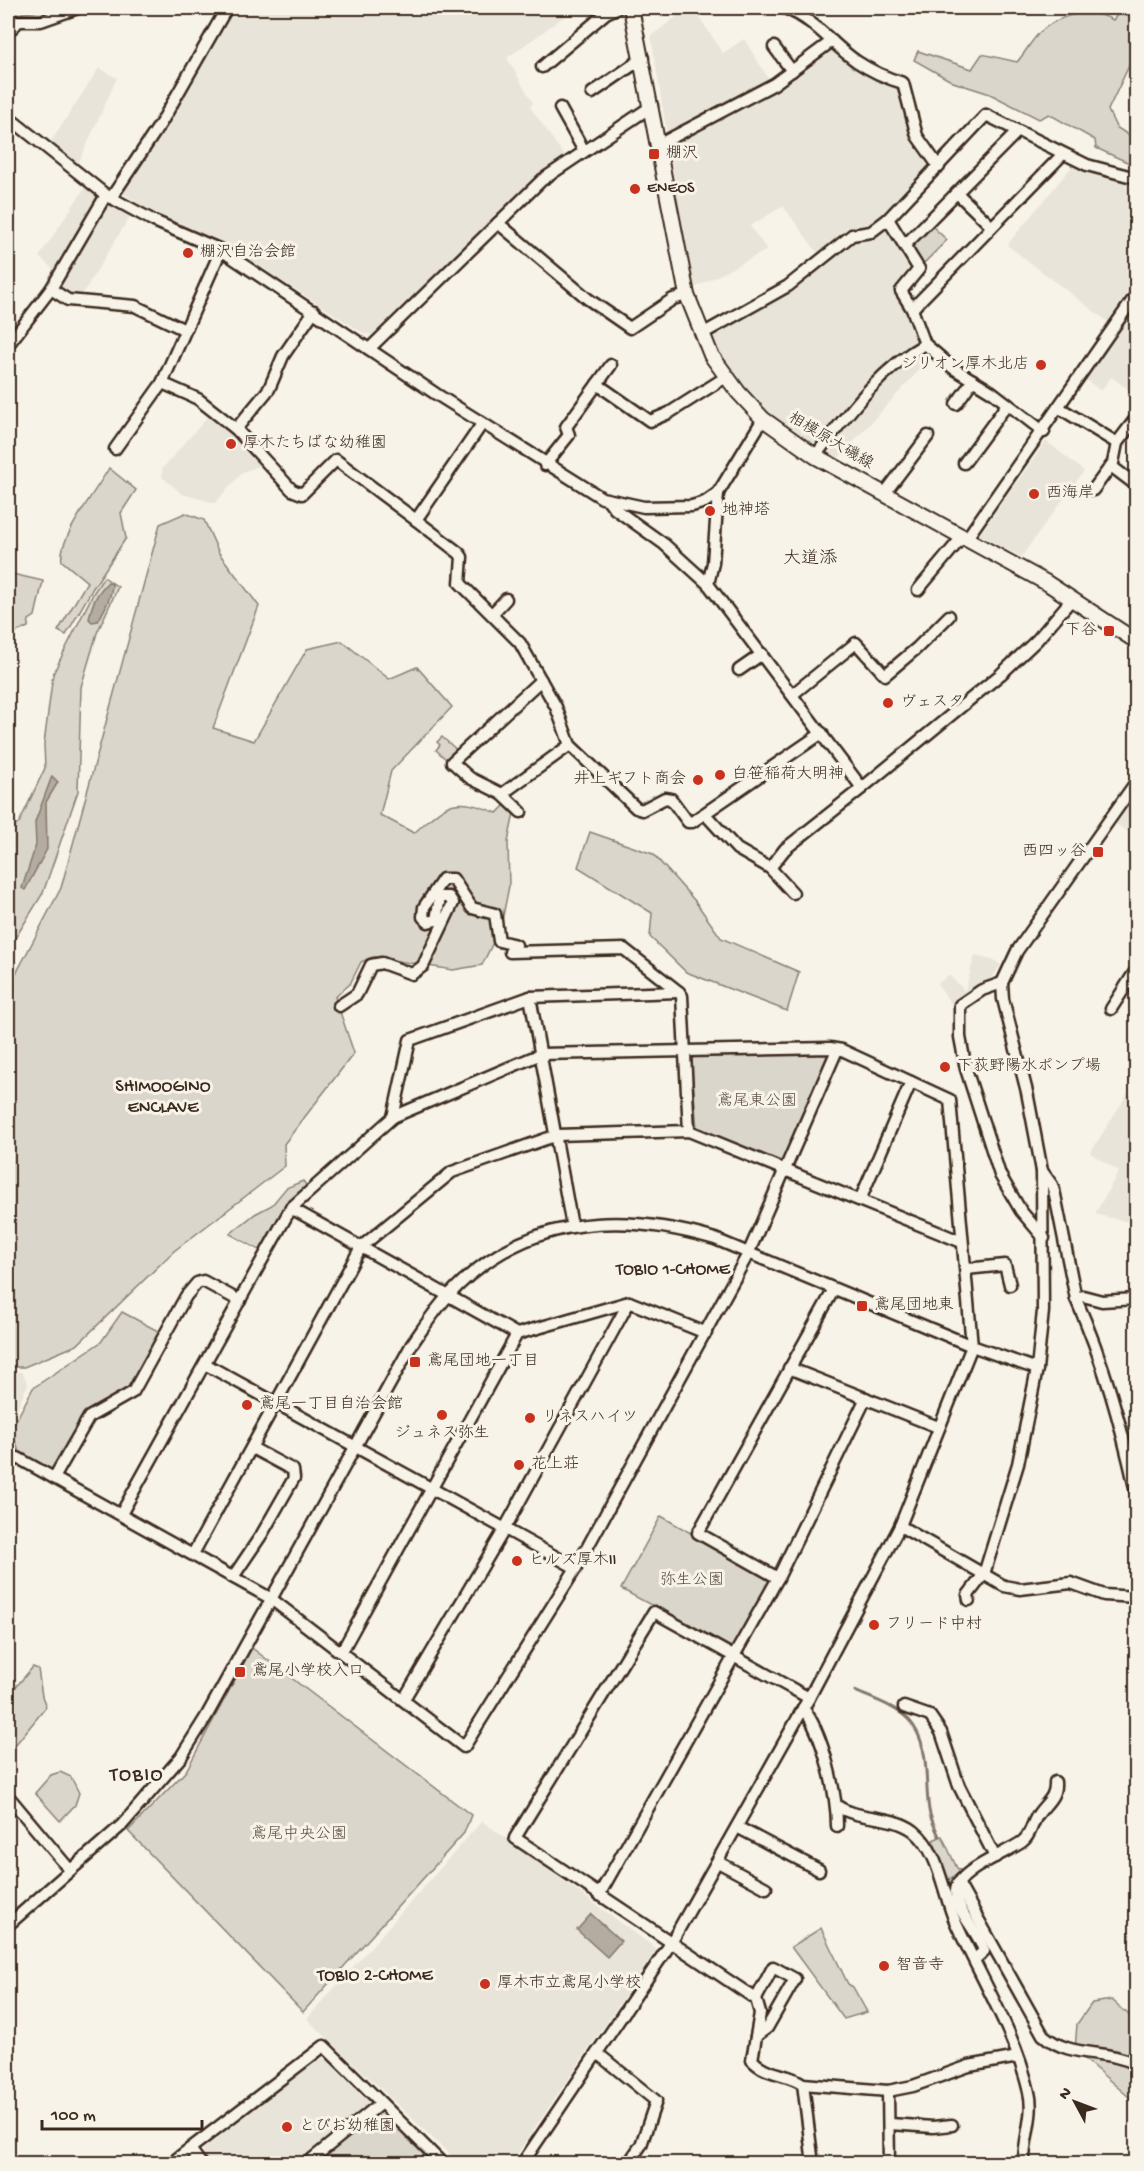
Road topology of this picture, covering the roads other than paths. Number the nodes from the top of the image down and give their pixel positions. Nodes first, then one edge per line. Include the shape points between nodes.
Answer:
1 (78, 8) edge
2 (220, 8) edge
3 (617, 8) edge
4 (631, 8) edge
5 (785, 8) edge
6 (8, 32) edge
7 (832, 41) junction
8 (774, 47) dead end
9 (643, 58) junction
10 (542, 68) dead end
11 (792, 71) junction
12 (595, 87) dead end
13 (652, 106) junction
14 (560, 108) dead end
15 (8, 117) edge
16 (1017, 132) junction
17 (660, 144) junction
18 (584, 151) junction
19 (1063, 154) junction
20 (939, 167) junction
21 (1137, 178) edge
22 (957, 193) junction
23 (108, 196) junction
24 (888, 219) junction
25 (498, 223) junction
26 (991, 226) junction
27 (905, 245) junction
28 (221, 250) junction
29 (51, 289) junction
30 (687, 295) junction
31 (1137, 295) edge
32 (912, 309) junction
33 (314, 311) junction
34 (185, 330) junction
35 (702, 333) junction
36 (925, 344) junction
37 (8, 345) edge
38 (369, 349) junction
39 (611, 365) dead end
40 (726, 377) junction
41 (973, 380) junction
42 (162, 382) junction
43 (597, 384) junction
44 (956, 404) dead end
45 (1006, 406) junction
46 (1058, 407) junction
47 (1137, 418) edge
48 (764, 419) junction
49 (482, 424) junction
50 (236, 429) junction
51 (1044, 432) junction
52 (928, 436) dead end
53 (1117, 444) junction
54 (114, 449) dead end
55 (814, 456) junction
56 (964, 464) dead end
57 (545, 465) junction
58 (1111, 466) junction
59 (1137, 485) edge
60 (1093, 490) dead end
61 (718, 493) junction
62 (885, 493) junction
63 (609, 501) junction
64 (416, 520) junction
65 (965, 537) junction
66 (708, 584) junction
67 (923, 588) dead end
68 (506, 599) dead end
69 (1072, 599) junction
70 (493, 613) junction
71 (948, 621) dead end
72 (1137, 640) edge
73 (762, 654) junction
74 (739, 670) dead end
75 (541, 680) junction
76 (793, 694) junction
77 (822, 733) junction
78 (570, 745) junction
79 (1137, 782) edge
80 (862, 788) junction
81 (502, 794) junction
82 (521, 812) dead end
83 (705, 814) junction
84 (770, 868) junction
85 (793, 893) dead end
86 (1137, 970) edge
87 (1002, 983) junction
88 (679, 992) junction
89 (530, 997) junction
90 (339, 1006) dead end
91 (1111, 1009) dead end
92 (685, 1050) junction
93 (837, 1050) junction
94 (541, 1054) junction
95 (911, 1082) junction
96 (393, 1117) junction
97 (689, 1131) junction
98 (557, 1135) junction
99 (786, 1171) junction
100 (1042, 1171) junction
101 (860, 1200) junction
102 (291, 1208) junction
103 (572, 1227) junction
104 (1044, 1238) junction
105 (962, 1242) junction
106 (361, 1247) junction
107 (748, 1254) junction
108 (966, 1269) junction
109 (1010, 1285) dead end
110 (834, 1289) junction
111 (448, 1296) junction
112 (1076, 1299) junction
113 (1137, 1299) edge
114 (240, 1301) junction
115 (629, 1302) junction
116 (706, 1333) junction
117 (517, 1334) junction
118 (972, 1346) junction
119 (205, 1364) junction
120 (789, 1368) junction
121 (1037, 1369) junction
122 (866, 1398) junction
123 (277, 1403) junction
124 (938, 1427) junction
125 (252, 1448) junction
126 (355, 1448) junction
127 (8, 1464) edge
128 (54, 1478) junction
129 (433, 1489) junction
130 (1137, 1492) edge
131 (121, 1514) junction
132 (900, 1526) junction
133 (504, 1530) junction
134 (193, 1554) junction
135 (576, 1568) junction
136 (984, 1574) junction
137 (233, 1577) junction
138 (778, 1578) junction
139 (1137, 1597) edge
140 (270, 1598) junction
141 (969, 1600) dead end
142 (342, 1652) junction
143 (734, 1656) junction
144 (809, 1698) junction
145 (404, 1699) junction
146 (904, 1707) dead end
147 (803, 1708) junction
148 (1054, 1782) dead end
149 (8, 1796) edge
150 (837, 1806) junction
151 (837, 1826) dead end
152 (737, 1827) junction
153 (995, 1857) junction
154 (718, 1862) junction
155 (70, 1870) junction
156 (819, 1870) dead end
157 (958, 1883) junction
158 (766, 1888) dead end
159 (599, 1895) junction
160 (8, 1925) edge
161 (672, 1943) junction
162 (975, 1959) junction
163 (756, 1999) junction
164 (756, 2036) junction
165 (597, 2053) junction
166 (1018, 2057) junction
167 (1137, 2064) edge
168 (803, 2084) junction
169 (888, 2091) junction
170 (381, 2103) junction
171 (890, 2124) junction
172 (952, 2125) dead end
173 (191, 2150) junction
174 (439, 2162) edge
175 (170, 2163) edge
176 (201, 2163) edge
177 (306, 2163) edge
178 (522, 2163) edge
179 (628, 2163) edge
180 (813, 2163) edge
181 (889, 2163) edge
182 (1024, 2163) edge

1 - 6 street via 41,21 19,21
2 - 23 street via 225,11 208,45
3 - 10 street via 564,42
4 - 9 main road, 相模原大磯線
5 - 7 street via 806,17
7 - 11 street
7 - 20 street via 855,61 903,83 917,136
8 - 11 street
9 - 12 street
9 - 13 main road, 相模原大磯線
11 - 17 street
13 - 17 main road, 相模原大磯線
13 - 18 street
14 - 18 street via 566,116 562,123
15 - 23 street
16 - 19 street
16 - 20 street via 986,115
16 - 22 street
17 - 30 main road, 相模原大磯線
18 - 25 street via 542,180
19 - 21 street via 1087,165
19 - 26 street
20 - 24 street
22 - 26 street
22 - 27 street
23 - 28 street
23 - 29 street
24 - 27 street
24 - 35 street via 871,232 852,235 788,286
25 - 30 street via 588,299 630,328 673,299
25 - 38 street
26 - 32 street
27 - 32 street via 920,269 901,291
28 - 33 street
28 - 34 street
29 - 34 street via 68,300 135,306
29 - 37 street
30 - 35 main road, 相模原大磯線
31 - 46 street
32 - 36 street
33 - 38 street
33 - 50 street via 283,356 269,389
34 - 42 street
35 - 40 main road, 相模原大磯線
36 - 41 street
36 - 55 street via 906,355 856,402
38 - 49 street
39 - 43 street
40 - 43 street via 650,421
40 - 48 main road, 相模原大磯線
41 - 44 street
41 - 45 street
42 - 50 street via 198,399
42 - 54 street
43 - 57 street via 566,427 569,435
45 - 51 street
45 - 56 street
46 - 51 street
46 - 53 street
47 - 53 street via 1127,437
48 - 55 main road, 相模原大磯線
48 - 61 street
49 - 57 street
49 - 64 street
50 - 64 street via 292,490 302,494 336,460
51 - 65 street
52 - 62 street
53 - 58 street
55 - 62 main road, 相模原大磯線
57 - 63 street
58 - 59 street
58 - 60 street
61 - 63 street via 692,506 644,507
61 - 66 street
62 - 65 main road, 相模原大磯線
63 - 66 street
64 - 70 street via 459,553 460,583
65 - 67 street
65 - 69 main road, 相模原大磯線
66 - 73 street
68 - 70 street
69 - 72 main road, 相模原大磯線
69 - 80 street via 1001,674
70 - 75 street via 520,643
71 - 76 street via 885,675 856,643
73 - 74 street
73 - 76 street
75 - 78 street
75 - 81 street via 452,762
76 - 77 street
77 - 80 street
77 - 83 street
78 - 81 street
78 - 83 street via 636,808 642,810 665,798 671,799 688,822
79 - 87 street via 1017,951
80 - 84 street via 785,849
81 - 82 street
83 - 84 street via 737,849
84 - 85 street
86 - 91 street
87 - 100 street
87 - 104 street via 982,990 960,1005 960,1037 966,1069 1000,1175 1021,1211
88 - 89 street
88 - 90 street via 624,949 514,949 499,941 495,914 472,908 453,879 443,879 424,907 423,917 428,922 436,920 441,897 449,897 453,903 423,966 412,974 382,963 371,965 357,994
88 - 92 street
89 - 94 street
89 - 96 street via 410,1040
92 - 93 street
92 - 94 street
92 - 97 street
93 - 95 street
93 - 99 street
94 - 96 street
94 - 98 street
95 - 101 street
95 - 105 street via 950,1100
96 - 102 street
97 - 98 street
97 - 99 street
98 - 103 street
98 - 106 street via 452,1172
99 - 101 street
99 - 107 street
100 - 104 street
100 - 112 street via 1055,1195
101 - 105 street
102 - 106 street
102 - 114 street
103 - 107 street via 603,1222 675,1227
103 - 111 street via 539,1236 494,1258
104 - 121 street
105 - 108 street
106 - 111 street
106 - 123 street
107 - 110 street
107 - 116 street
108 - 109 street via 1005,1265
108 - 118 street
110 - 118 street
110 - 120 street
111 - 117 street
111 - 126 street via 412,1344
112 - 113 street
112 - 130 street via 1116,1405
114 - 119 street
114 - 128 street via 203,1281 197,1283 133,1392 89,1417
115 - 116 street
115 - 117 street
115 - 133 street
116 - 135 street
117 - 129 street
118 - 121 street
118 - 124 street
119 - 123 street
119 - 131 street
120 - 122 street
120 - 138 street via 698,1533
121 - 136 street via 1018,1464
122 - 124 street
122 - 138 street
123 - 125 street
123 - 126 street
124 - 132 street
125 - 134 street
125 - 137 street via 292,1470 294,1478
126 - 129 street
126 - 140 street
127 - 128 street via 18,1458
128 - 131 street
129 - 133 street
129 - 142 street
131 - 134 street
132 - 136 street
132 - 144 street
133 - 135 street
133 - 145 street
134 - 137 street
135 - 145 street via 464,1747
136 - 139 street via 1004,1586 1071,1583 1104,1595
136 - 141 street via 968,1595
137 - 140 street
138 - 143 street
140 - 142 street
140 - 155 street via 181,1757 122,1825
142 - 145 street
143 - 144 street
143 - 159 street
143 - 159 street via 654,1612 515,1838
144 - 147 street
146 - 153 street via 930,1716 941,1732 959,1786
147 - 150 street via 820,1738
147 - 152 street
148 - 153 street via 1052,1798 1037,1815 1025,1840
149 - 155 street
150 - 151 street
150 - 162 street via 846,1812 893,1821 919,1836 931,1853 955,1920
152 - 154 street
152 - 156 street
153 - 157 street
154 - 158 street
154 - 161 street
155 - 160 street
157 - 162 street via 960,1906 983,1947 982,1954
157 - 167 street via 1043,2035 1068,2051 1117,2056
159 - 161 street
161 - 163 street
161 - 165 street
162 - 166 street
163 - 164 street via 760,2013
163 - 164 street via 772,1967 795,1979 766,2028
164 - 168 street via 752,2060 758,2067
165 - 178 street
165 - 179 street via 656,2101 641,2145
166 - 169 street via 969,2066
166 - 182 street via 1031,2108 1023,2146
168 - 169 street
168 - 180 street
169 - 171 street
170 - 173 street via 324,2046
170 - 174 street
170 - 177 street
171 - 172 street
171 - 181 street
173 - 175 street
173 - 176 street

